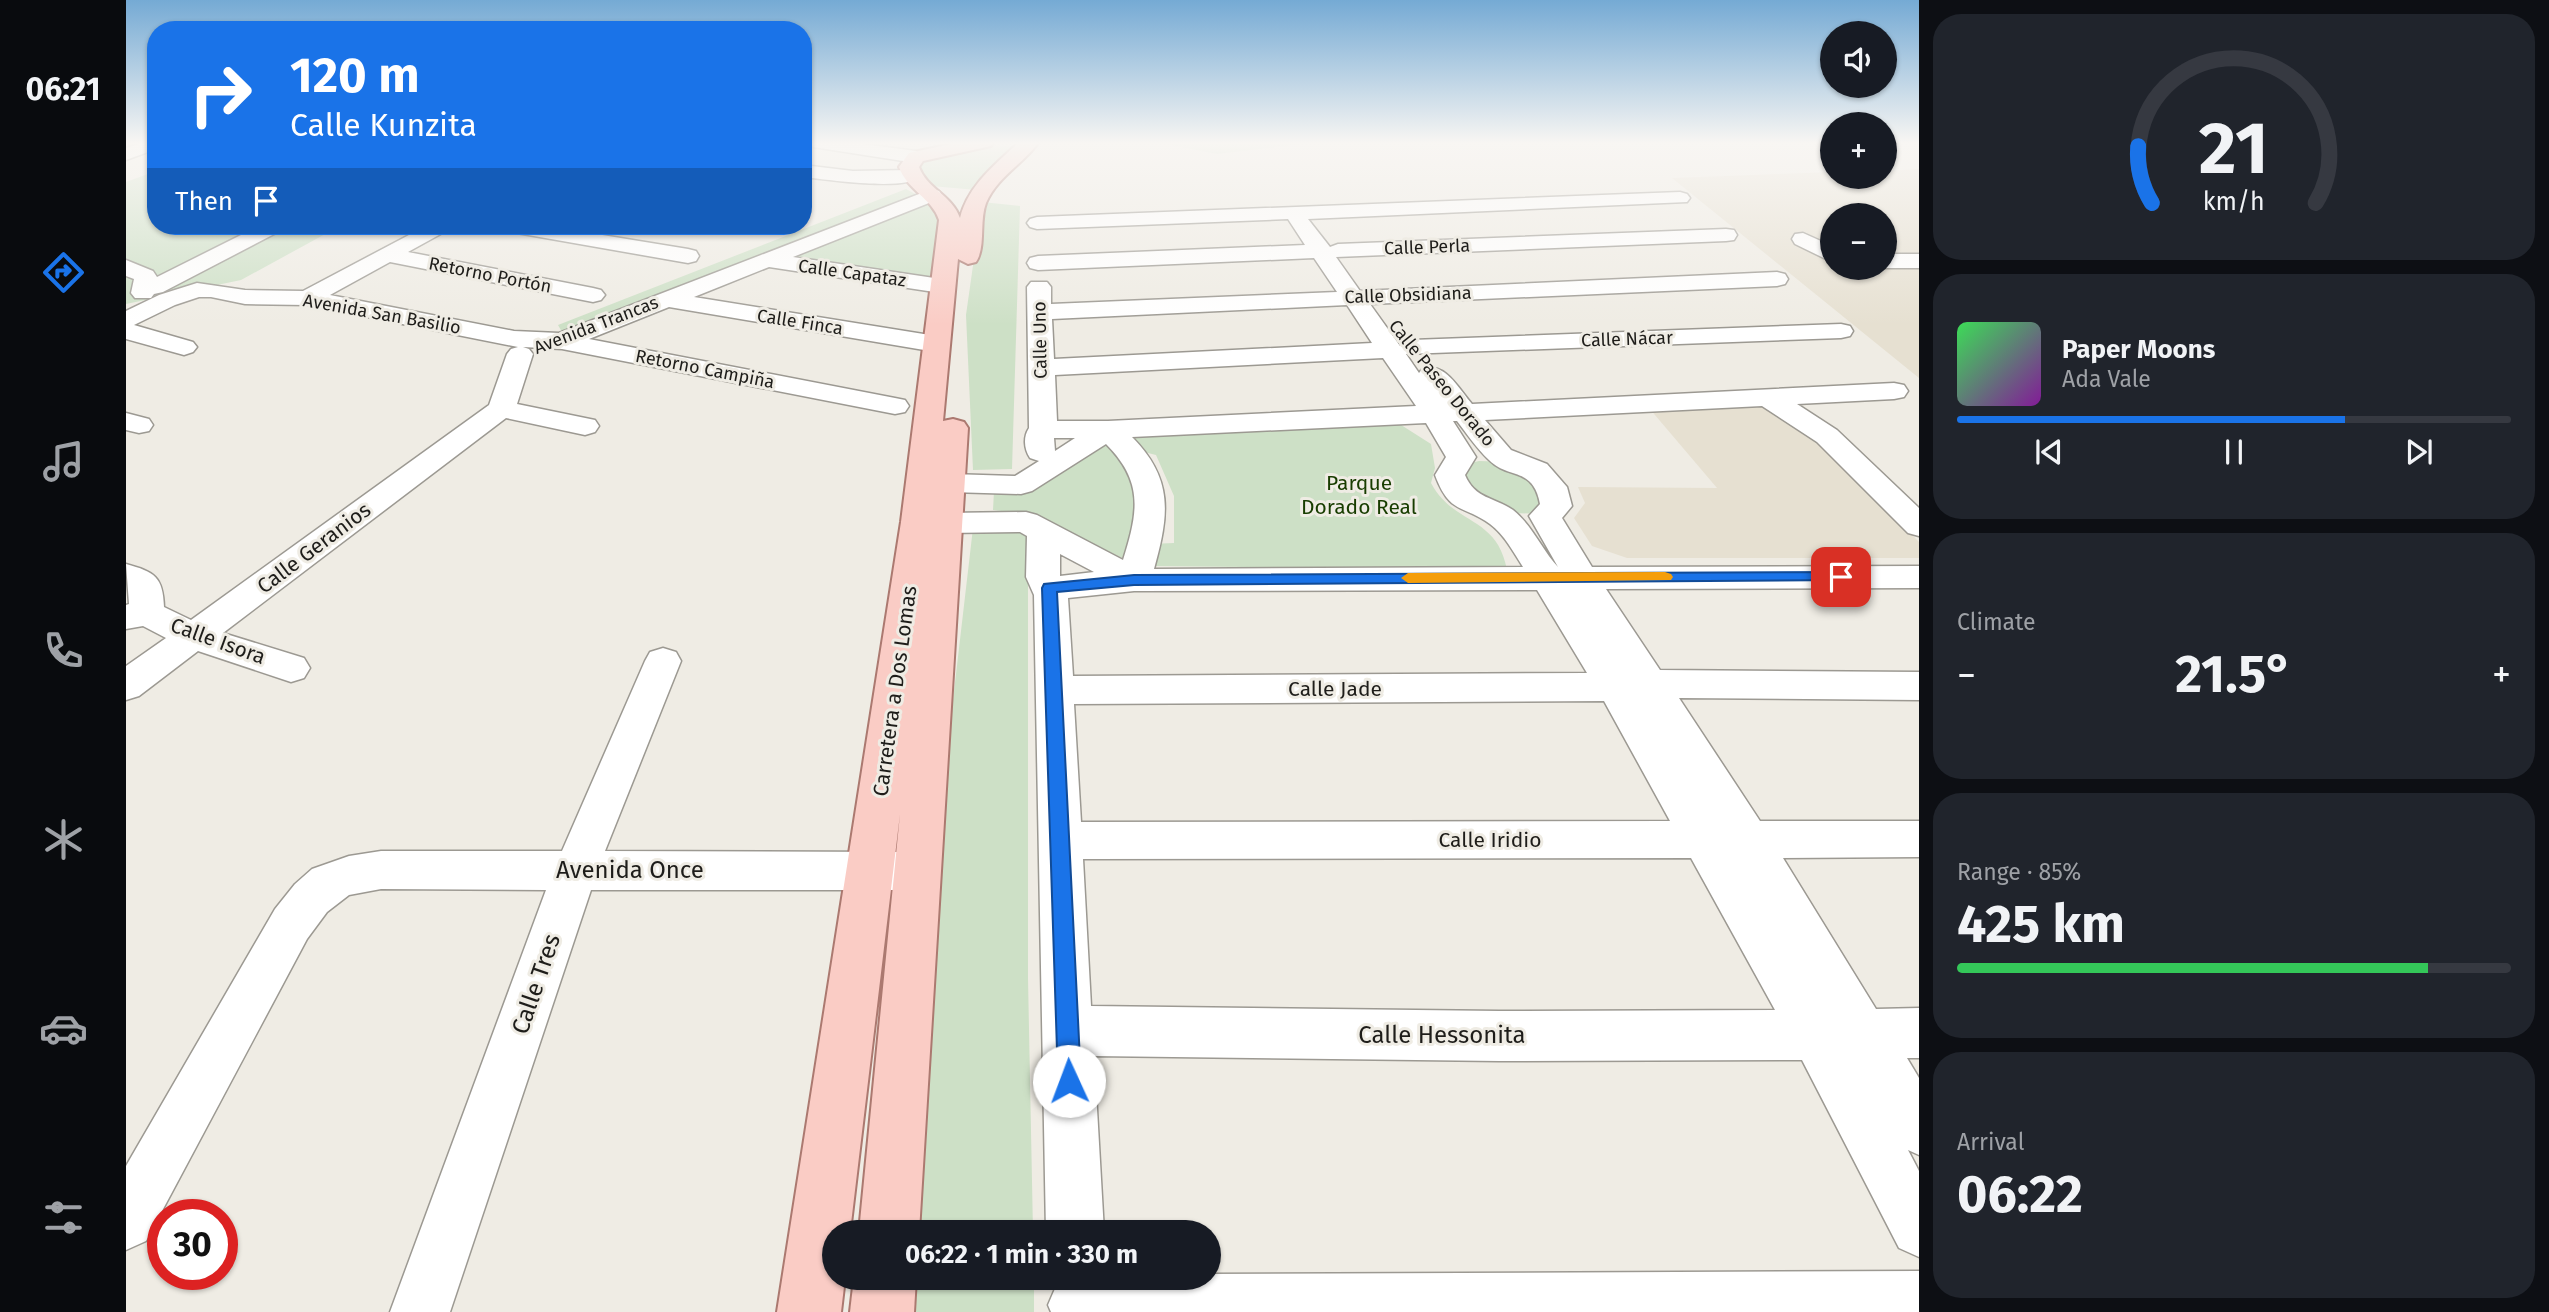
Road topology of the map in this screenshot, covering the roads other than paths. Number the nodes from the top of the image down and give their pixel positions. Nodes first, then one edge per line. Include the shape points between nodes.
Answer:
1 (857, 203) edge
2 (870, 203) edge
3 (942, 203) edge
4 (977, 203) edge
5 (1528, 203) edge
6 (1302, 211) junction
7 (812, 222) edge
8 (812, 234) edge
9 (257, 235) edge
10 (425, 235) edge
11 (564, 235) edge
12 (782, 235) edge
13 (810, 235) edge
14 (1726, 236) dead end
15 (1803, 239) dead end
16 (1820, 248) edge
17 (1330, 251) junction
18 (387, 256) junction
19 (688, 256) dead end
20 (763, 260) junction
21 (1897, 261) edge
22 (1919, 261) edge
23 (1038, 263) junction
24 (126, 267) edge
25 (1777, 279) dead end
26 (941, 286) junction
27 (593, 295) dead end
28 (1363, 296) junction
29 (134, 297) edge
30 (664, 299) junction
31 (167, 300) junction
32 (314, 308) junction
33 (1040, 312) junction
34 (126, 320) edge
35 (126, 331) edge
36 (1842, 331) dead end
37 (561, 341) junction
38 (936, 344) junction
39 (184, 347) dead end
40 (517, 347) junction
41 (1401, 349) junction
42 (1041, 368) junction
43 (1894, 391) dead end
44 (1767, 397) junction
45 (501, 409) junction
46 (1464, 413) junction
47 (1435, 414) junction
48 (926, 416) junction
49 (585, 426) dead end
50 (1042, 429) junction
51 (1108, 430) junction
52 (1501, 456) junction
53 (1461, 457) junction
54 (1041, 474) junction
55 (959, 503) junction
56 (1545, 516) junction
57 (1501, 517) junction
58 (1919, 526) edge
59 (1043, 531) junction
60 (126, 576) edge
61 (1563, 577) junction
62 (1919, 577) edge
63 (1134, 580) junction
64 (1049, 588) junction
65 (136, 615) edge
66 (194, 637) junction
67 (663, 662) dead end
68 (291, 668) dead end
69 (126, 686) edge
70 (1632, 686) junction
71 (1919, 686) edge
72 (1055, 690) junction
73 (1700, 839) junction
74 (1919, 839) edge
75 (1749, 840) junction
76 (1060, 841) junction
77 (576, 869) junction
78 (871, 871) junction
79 (919, 871) junction
80 (1067, 1031) junction
81 (1919, 1033) edge
82 (1864, 1034) junction
83 (1816, 1035) junction
84 (1919, 1128) edge
85 (890, 1220) edge
86 (1075, 1220) edge
87 (126, 1221) edge
88 (1919, 1228) edge
89 (884, 1290) edge
90 (1077, 1298) edge
91 (1919, 1301) edge
92 (420, 1312) edge
93 (809, 1312) edge
94 (882, 1312) edge

1 - 7 street, Avenida Trancas
2 - 8 street, Avenida Trancas
3 - 26 main road, Carretera a Dos Lomas via 950,220
4 - 48 main road, Carretera a Dos Lomas
5 - 6 street
6 - 17 street, Calle Paseo Dorado
6 - 23 street, Calle Uno via 1037,214
9 - 29 street
10 - 18 street
11 - 19 street
12 - 40 street, Avenida Trancas
13 - 20 street, Avenida Trancas
14 - 17 street, Calle Perla
15 - 16 street
17 - 23 street, Calle Perla
17 - 28 street, Calle Paseo Dorado
18 - 27 street, Retorno Portón
18 - 32 street
20 - 26 street, Calle Capataz
20 - 30 street, Avenida Trancas
21 - 22 street
23 - 33 street, Calle Uno
24 - 29 street via 145,276 146,284
25 - 28 street, Calle Obsidiana
26 - 38 main road, Carretera a Dos Lomas
28 - 33 street, Calle Obsidiana
28 - 41 street, Calle Paseo Dorado
29 - 31 street
30 - 37 street, Avenida Trancas
30 - 38 street, Calle Finca
31 - 32 street, Avenida San Basilio via 211,290
31 - 34 street, Avenida San Basilio
32 - 40 street, Avenida San Basilio
33 - 42 street, Calle Uno
35 - 39 street
36 - 41 street, Calle Nácar
37 - 40 street, Retorno Campiña
37 - 48 street, Retorno Campiña
38 - 48 main road, Carretera a Dos Lomas
40 - 45 street
41 - 42 street, Calle Nácar
41 - 46 street, Calle Paseo Dorado
41 - 47 street, Calle Paseo Dorado
42 - 50 street, Calle Uno
43 - 44 street
44 - 46 street
44 - 58 street via 1827,436
45 - 49 street
45 - 66 street, Calle Geranios
46 - 47 street
46 - 52 street, Calle Paseo Dorado
47 - 51 street
47 - 53 street, Calle Paseo Dorado
48 - 55 main road, Carretera a Dos Lomas
48 - 78 main road, Carretera a Dos Lomas
50 - 51 street
50 - 54 street, Calle Uno
51 - 54 street
51 - 63 street via 1141,467 1150,499 1147,536
52 - 53 street
52 - 56 street, Calle Paseo Dorado via 1536,470 1552,487 1556,506
53 - 57 street, Calle Paseo Dorado via 1450,475 1455,491
54 - 55 street via 1021,485
55 - 59 street
55 - 79 main road, Carretera a Dos Lomas
56 - 57 street
56 - 61 street
57 - 61 street, Calle Paseo Dorado
59 - 63 street
59 - 64 street via 1043,576
60 - 65 street, Calle Isora via 146,586
61 - 62 street
61 - 63 street
61 - 70 street
63 - 64 street
64 - 72 street
65 - 66 street, Calle Isora
66 - 68 street, Calle Isora
66 - 69 street, Calle Geranios
67 - 77 street, Calle Tres
70 - 71 street, Calle Jade
70 - 72 street, Calle Jade
70 - 73 street
70 - 75 street
72 - 76 street
73 - 75 street, Calle Iridio
73 - 76 street, Calle Iridio
73 - 83 street
74 - 75 street, Calle Iridio
75 - 82 street
76 - 80 street
77 - 78 street, Avenida Once
77 - 87 street, Avenida Once via 381,870 340,875 315,891 291,924
77 - 92 street, Calle Tres
78 - 79 street, Avenida Once
78 - 93 main road, Carretera a Dos Lomas
79 - 85 main road, Carretera a Dos Lomas
80 - 83 street, Calle Hessonita
80 - 86 street
81 - 82 street
82 - 84 street
83 - 88 street
89 - 94 main road
90 - 91 street

